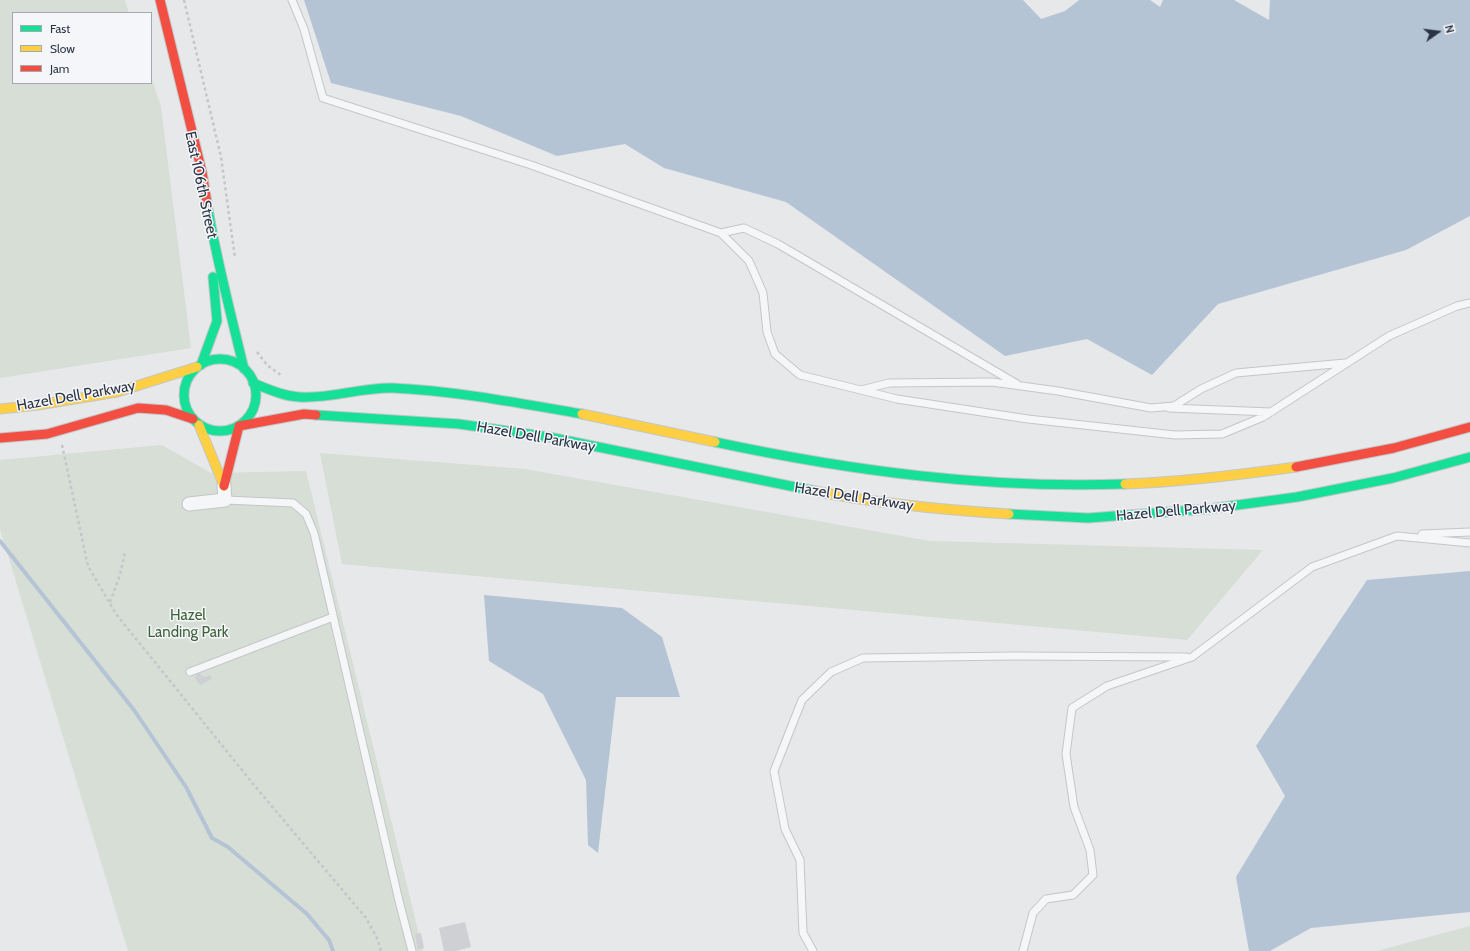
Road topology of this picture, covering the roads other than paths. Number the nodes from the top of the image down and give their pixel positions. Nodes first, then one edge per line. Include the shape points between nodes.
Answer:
1 (160, 0) edge
2 (292, 0) edge
3 (721, 233) junction
4 (215, 250) junction
5 (1470, 303) edge
6 (1348, 362) junction
7 (199, 366) junction
8 (244, 369) junction
9 (253, 383) junction
10 (1020, 386) junction
11 (860, 390) junction
12 (1151, 408) junction
13 (0, 409) edge
14 (1271, 412) junction
15 (196, 422) junction
16 (239, 426) junction
17 (1470, 427) edge
18 (0, 438) edge
19 (1470, 457) edge
20 (224, 486) junction
21 (225, 500) junction
22 (189, 504) dead end
23 (1470, 532) edge
24 (1397, 536) junction
25 (1470, 542) edge
26 (334, 617) junction
27 (1192, 657) junction
28 (190, 672) dead end
29 (412, 951) edge
30 (813, 951) edge
31 (1023, 951) edge

1 - 4 main road, East 106th Street via 202,172
2 - 3 lane via 304,29 322,98 531,165
3 - 10 lane via 744,228 778,244
3 - 11 lane via 749,260 762,293 767,332 775,354 800,375
4 - 7 main road via 213,274 217,321
4 - 8 main road, East 106th Street
5 - 6 lane via 1457,306 1389,336
6 - 12 lane via 1236,373 1201,389 1174,406
6 - 14 lane
7 - 8 main road via 210,361 228,360
7 - 13 main road, Hazel Dell Parkway via 117,392
7 - 15 main road via 187,380 184,396 188,412
8 - 9 main road
9 - 16 main road via 256,395 254,407 248,418
9 - 17 main road, Hazel Dell Parkway via 274,392 303,397 386,388 488,398 561,410 847,468 992,484 1119,486 1245,475 1358,456
10 - 11 lane via 992,382 889,383
10 - 12 lane
11 - 14 lane via 897,399 1028,419 1175,435 1222,434
12 - 14 lane
15 - 16 main road via 207,429 222,431
15 - 18 main road, Hazel Dell Parkway via 166,410 138,408 47,434
15 - 20 main road via 207,441
16 - 19 main road, Hazel Dell Parkway via 304,414 459,424 555,439 860,500 958,511 1088,518 1274,501 1368,484
16 - 20 main road
20 - 21 street
21 - 22 street
21 - 26 lane via 293,503 306,514 318,547
23 - 24 lane
24 - 25 lane
24 - 27 lane via 1312,567
26 - 28 lane
26 - 29 lane
27 - 30 lane via 863,658 831,672 802,700 774,771 785,829 800,860 803,933
27 - 31 lane via 1107,686 1072,708 1066,754 1074,807 1090,850 1093,875 1073,895 1046,899 1037,908 1033,913

